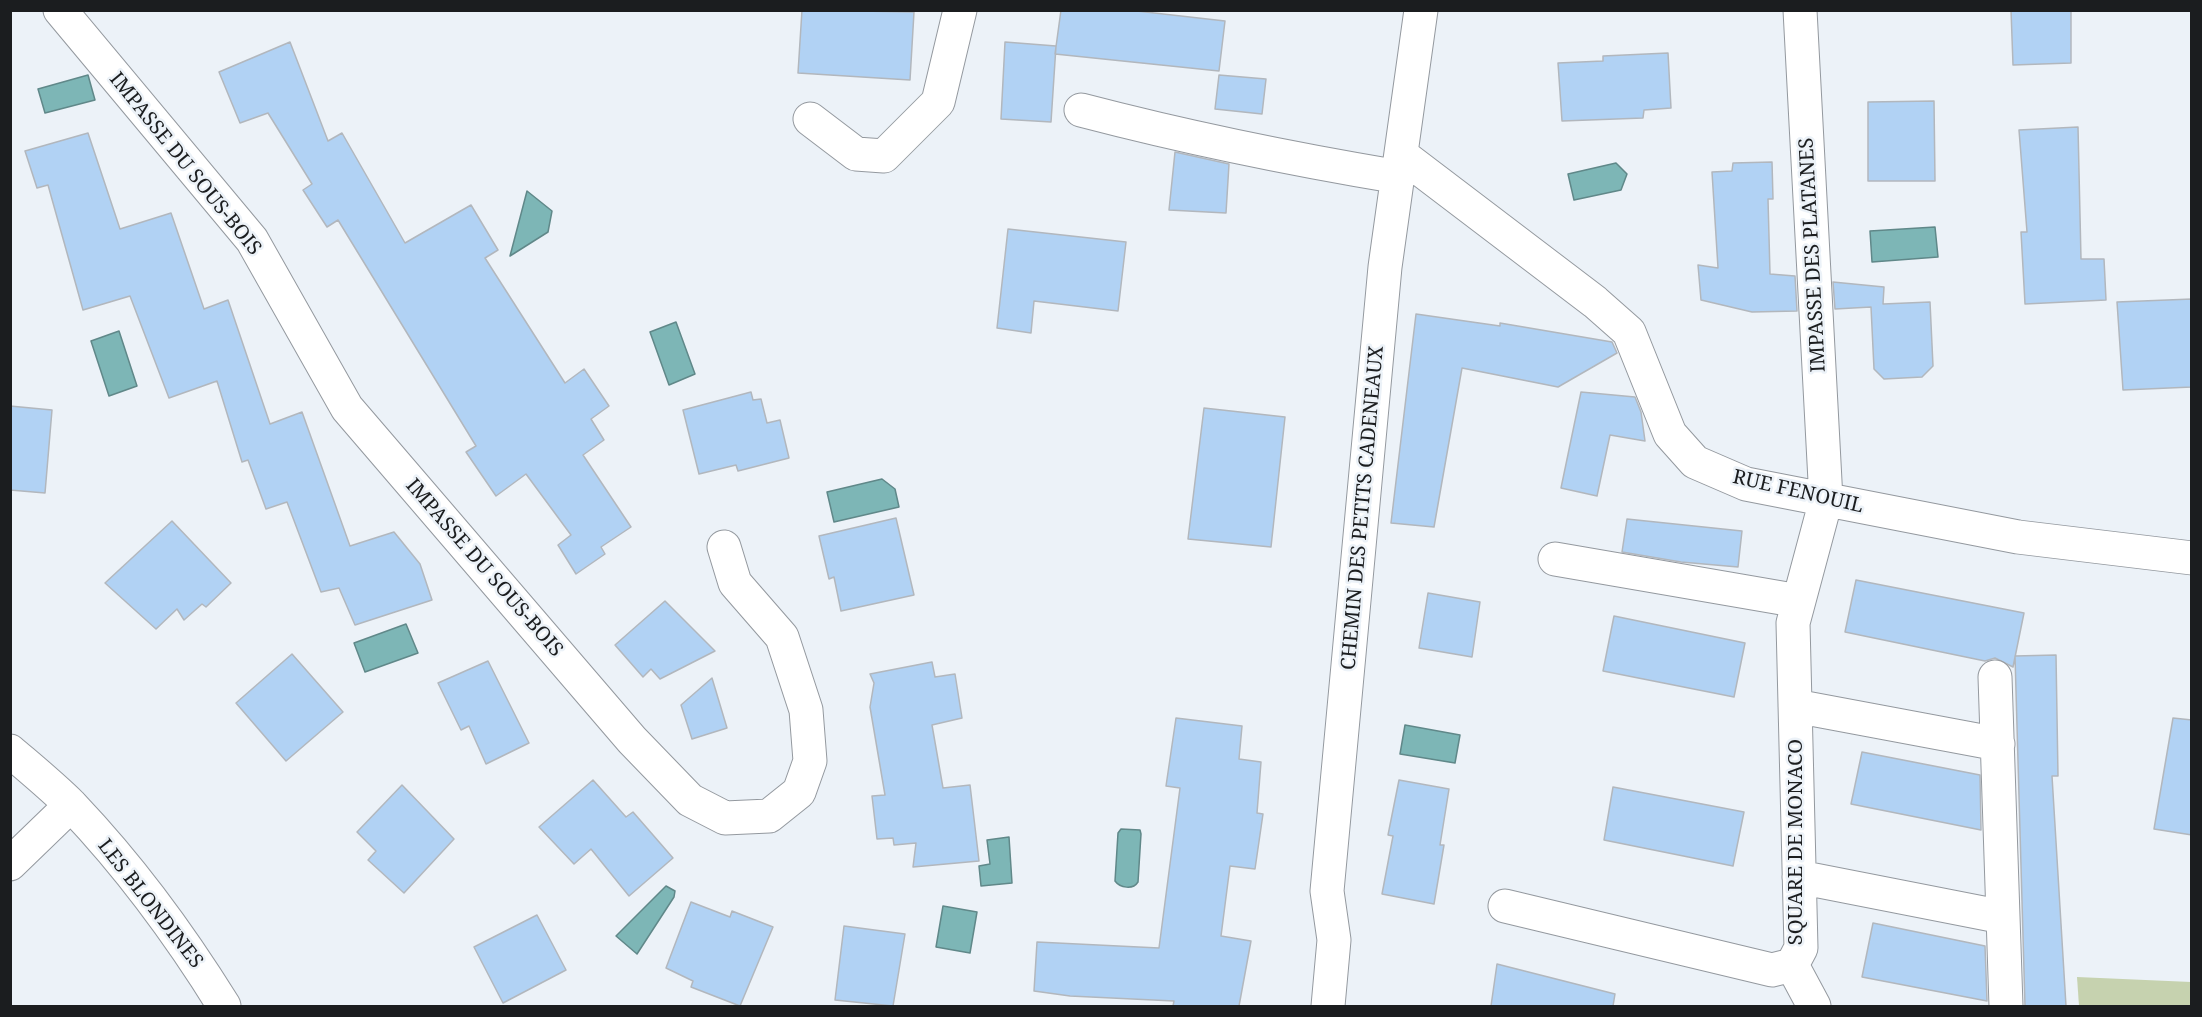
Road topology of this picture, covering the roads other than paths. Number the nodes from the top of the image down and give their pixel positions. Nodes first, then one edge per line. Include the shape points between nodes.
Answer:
1 (60, 10) edge
2 (960, 10) edge
3 (1421, 10) edge
4 (1800, 10) edge
5 (1081, 110) dead end
6 (810, 119) dead end
7 (1401, 167) junction
8 (1826, 500) junction
9 (724, 547) dead end
10 (2192, 558) edge
11 (1555, 559) dead end
12 (1799, 601) junction
13 (1995, 677) dead end
14 (1795, 706) junction
15 (1998, 744) junction
16 (10, 751) edge
17 (71, 805) junction
18 (10, 864) edge
19 (1799, 877) junction
20 (1505, 906) dead end
21 (2003, 917) junction
22 (1792, 965) junction
23 (224, 1006) edge
24 (1328, 1006) edge
25 (1814, 1006) edge
26 (2006, 1006) edge

1 - 9 street, IMPASSE DU SOUS-BOIS via 252,240 347,408 632,740 690,800 725,818 769,816 799,792 810,761 806,710 782,638 735,583
2 - 6 street via 938,102 884,156 856,154
3 - 7 street, CHEMIN DES PETITS CADENEAUX
4 - 8 street, IMPASSE DES PLATANES
5 - 7 street via 1275,157
7 - 8 street, RUE FENOUIL via 1595,302 1629,332 1670,434 1695,462 1746,484
7 - 24 street, CHEMIN DES PETITS CADENEAUX via 1385,267 1327,891 1334,940
8 - 10 street, RUE FENOUIL via 2018,537
8 - 12 street, SQUARE DE MONACO
11 - 12 street
12 - 14 street, SQUARE DE MONACO via 1793,623
13 - 15 street
14 - 15 street
14 - 19 street, SQUARE DE MONACO
15 - 21 street
16 - 17 street, LES BLONDINES
17 - 18 street
17 - 23 street, LES BLONDINES via 118,858 193,956
19 - 21 street
19 - 22 street, SQUARE DE MONACO via 1801,948
20 - 22 street, SQUARE DE MONACO via 1772,970
21 - 26 street
22 - 25 street

